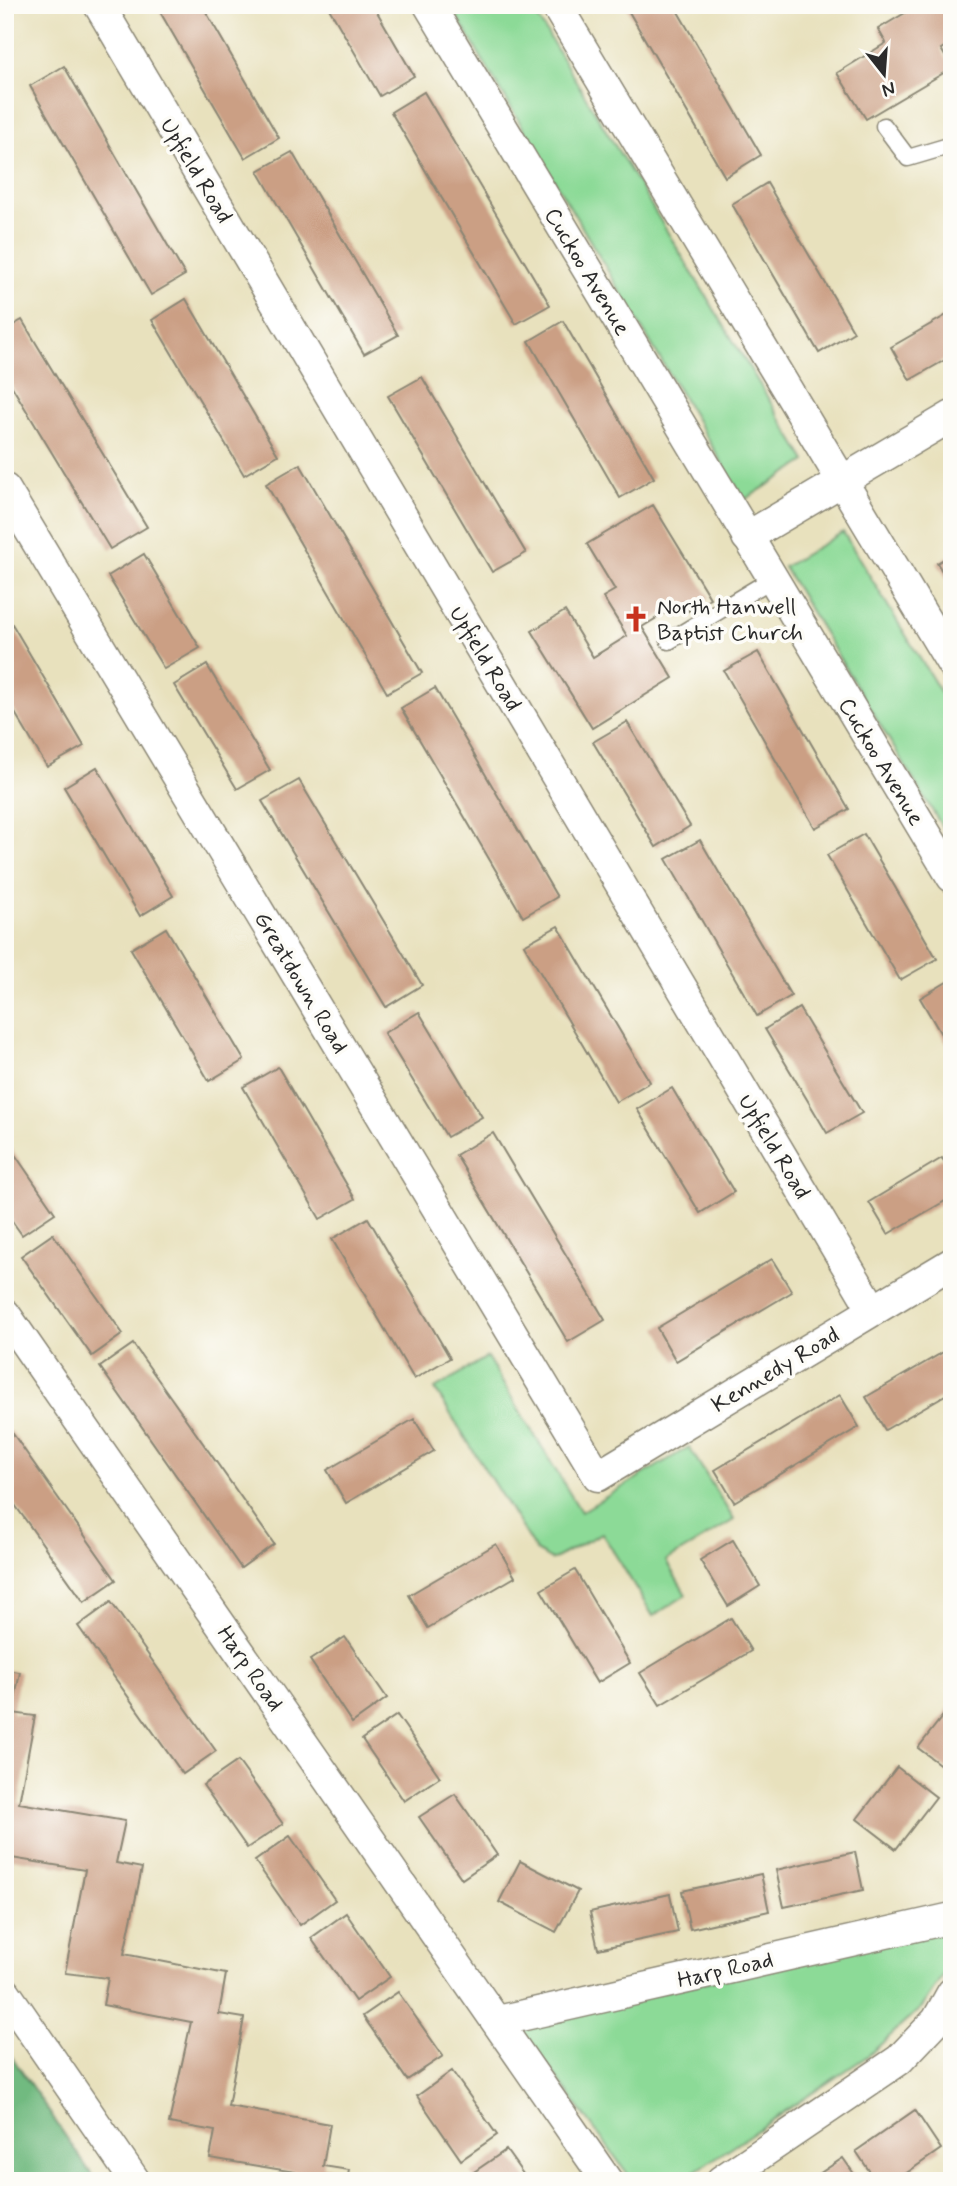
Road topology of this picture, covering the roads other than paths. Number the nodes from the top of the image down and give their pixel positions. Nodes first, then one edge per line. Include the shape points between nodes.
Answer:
1 (99, 5) edge
2 (429, 5) edge
3 (556, 5) edge
4 (884, 126) dead end
5 (952, 145) edge
6 (952, 416) edge
7 (842, 479) junction
8 (5, 489) edge
9 (747, 537) junction
10 (772, 579) junction
11 (669, 641) dead end
12 (952, 664) edge
13 (952, 877) edge
14 (952, 1263) edge
15 (873, 1310) junction
16 (5, 1314) edge
17 (598, 1476) joint
18 (952, 1917) edge
19 (5, 1992) edge
20 (952, 1993) edge
21 (498, 2021) junction
22 (135, 2181) edge
23 (607, 2181) edge
24 (721, 2181) edge

1 - 15 street, Upfield Road
2 - 9 street, Cuckoo Avenue
3 - 7 street
4 - 5 lane via 908,158
6 - 7 street
7 - 9 street
7 - 12 street
8 - 17 street, Greatdown Road
9 - 10 street, Cuckoo Avenue
10 - 11 lane
10 - 13 street, Cuckoo Avenue
14 - 15 street, Kennedy Road
15 - 17 street, Kennedy Road
16 - 21 street, Harp Road
18 - 21 street, Harp Road
19 - 22 street
20 - 24 street via 937,2020 899,2060
21 - 23 street, Harp Road

